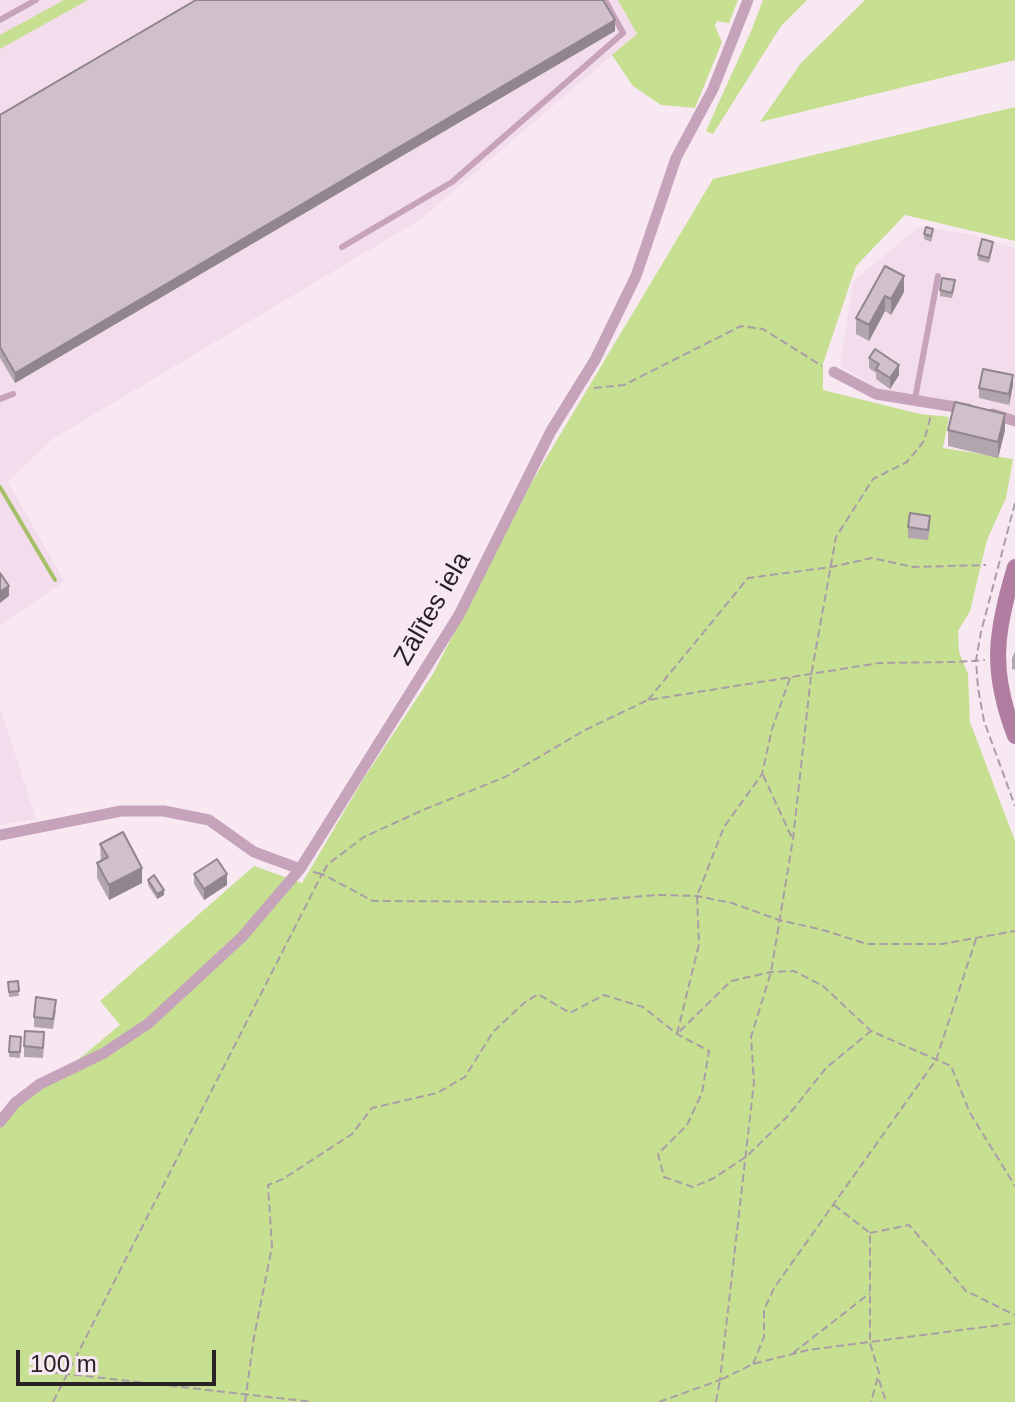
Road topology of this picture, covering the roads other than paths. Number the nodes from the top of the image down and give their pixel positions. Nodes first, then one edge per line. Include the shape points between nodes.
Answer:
1 (36, 0) edge
2 (605, 0) edge
3 (748, 0) edge
4 (0, 20) edge
5 (342, 247) dead end
6 (938, 276) dead end
7 (834, 372) road end
8 (13, 394) dead end
9 (0, 399) edge
10 (915, 399) junction
11 (1015, 421) edge
12 (1015, 567) edge
13 (1015, 736) edge
14 (0, 835) edge
15 (300, 869) junction
16 (0, 1122) edge

1 - 4 lane
2 - 5 lane via 623,33 452,182
3 - 15 street, Zālītes iela via 713,89 676,158 636,276 595,360 551,431 459,615
6 - 10 lane
7 - 10 street via 876,394
8 - 9 lane
10 - 11 street
12 - 13 main road via 998,659 998,679
14 - 15 street via 121,811 164,811 209,820 254,852
15 - 16 street, Zālītes iela via 242,937 149,1023 104,1053 40,1084

